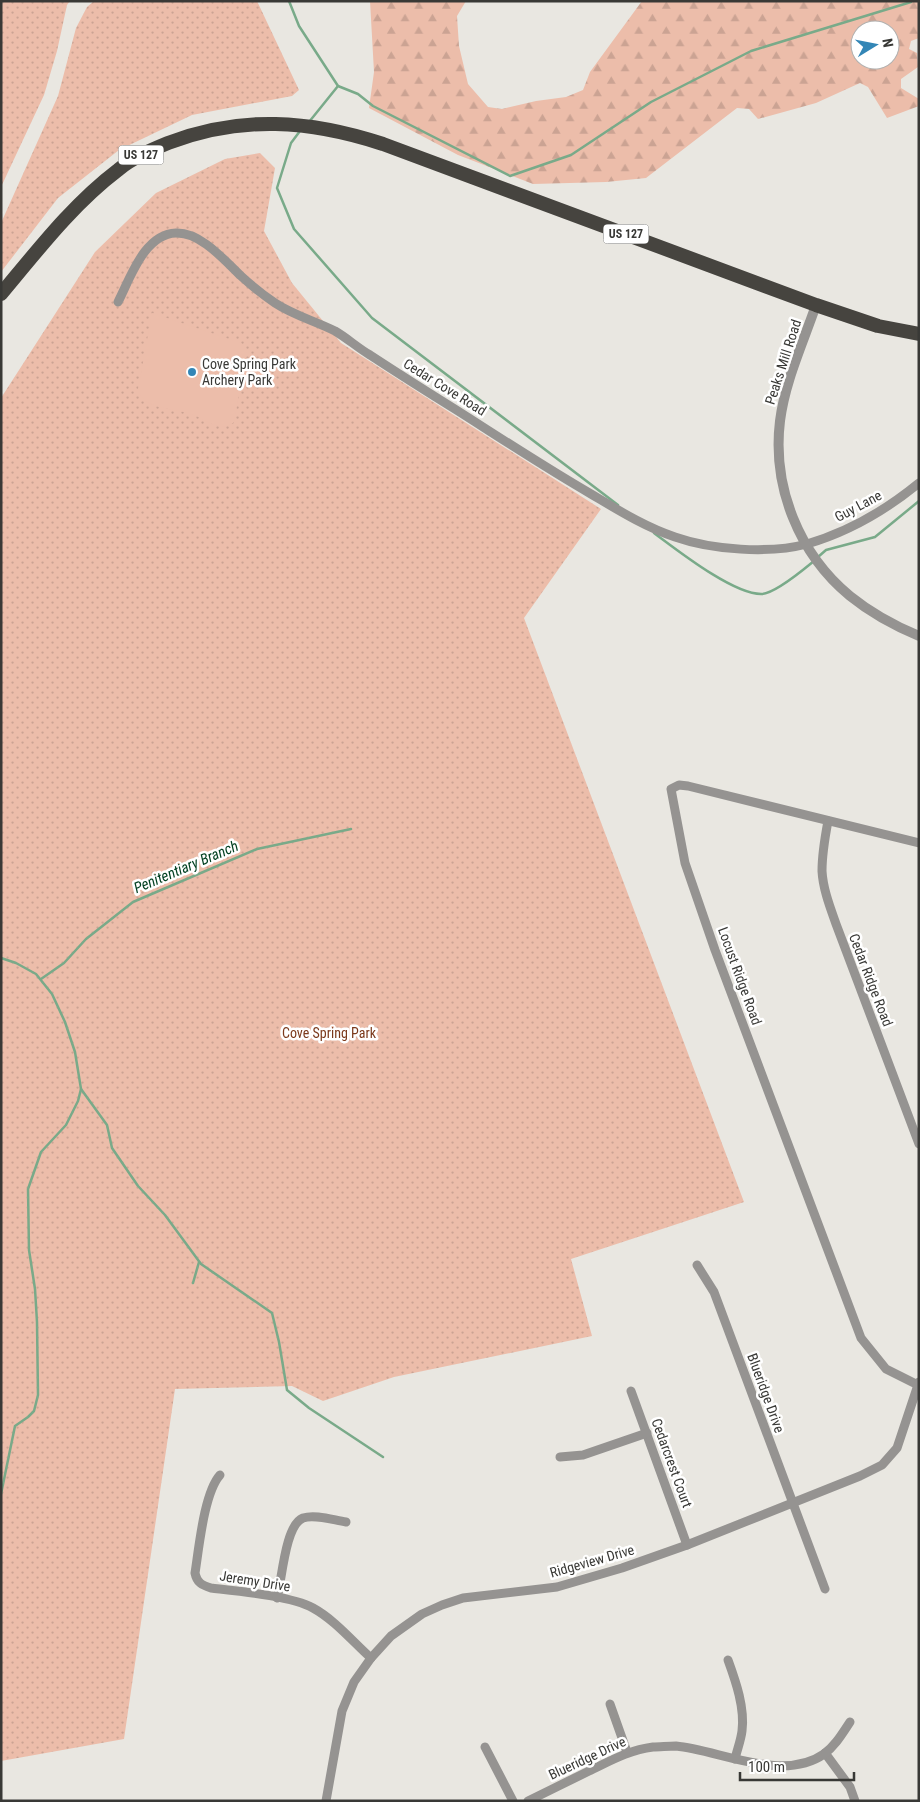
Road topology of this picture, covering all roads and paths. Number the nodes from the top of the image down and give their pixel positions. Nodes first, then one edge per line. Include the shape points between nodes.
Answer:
1 (1, 294) edge
2 (118, 302) dead end
3 (816, 305) junction
4 (919, 334) edge
5 (919, 483) edge
6 (806, 544) junction
7 (919, 636) edge
8 (828, 821) junction
9 (919, 843) edge
10 (919, 1144) edge
11 (697, 1264) dead end
12 (918, 1384) edge
13 (631, 1390) dead end
14 (647, 1433) junction
15 (560, 1457) dead end
16 (220, 1476) dead end
17 (792, 1502) junction
18 (346, 1522) dead end
19 (687, 1545) junction
20 (825, 1589) dead end
21 (278, 1598) junction
22 (371, 1658) junction
23 (728, 1660) dead end
24 (610, 1704) dead end
25 (850, 1722) dead end
26 (485, 1747) dead end
27 (627, 1752) junction
28 (825, 1753) junction
29 (735, 1759) junction
30 (326, 1801) edge
31 (513, 1801) edge
32 (528, 1801) edge
33 (855, 1801) edge

1 - 3 highway, US 127 via 69,216 119,169 158,147 186,137 221,128 267,123 314,127 383,144
2 - 6 street, Cedar Cove Road via 140,257 153,242 165,235 188,235 214,249 256,289 282,308 338,332 549,469 637,520 678,538 711,546 763,548
3 - 4 highway, US 127 via 878,326
3 - 6 street, Peaks Mill Road via 787,386 778,439 786,498
5 - 6 street, Guy Lane via 859,523
6 - 7 street, Peaks Mill Road via 822,568 851,597 885,620
8 - 9 street, Locust Ridge Road
8 - 10 street, Cedar Ridge Road via 822,872 826,893
8 - 12 street, Locust Ridge Road via 688,786 679,785 671,789 685,863 715,950 861,1338 886,1369
11 - 17 street, Blueridge Drive via 714,1292
12 - 17 street, Ridgeview Drive via 897,1448 882,1465
13 - 14 street, Cedarcrest Court
14 - 15 street via 583,1455
14 - 19 street, Cedarcrest Court
16 - 21 street, Jeremy Drive via 207,1502 196,1566 197,1579 211,1588
17 - 19 street, Ridgeview Drive
17 - 20 street, Blueridge Drive
18 - 21 street via 316,1517 297,1522 290,1533
19 - 22 street, Ridgeview Drive via 557,1587 463,1598 442,1605 407,1624
21 - 22 street, Jeremy Drive via 314,1608
22 - 30 street, Ridgeview Drive via 354,1682 342,1711
23 - 29 street via 741,1713 742,1731
24 - 27 street
25 - 28 street, Blueridge Drive
26 - 31 street
27 - 29 street, Blueridge Drive via 675,1746
27 - 32 street, Blueridge Drive
28 - 29 street, Blueridge Drive via 806,1762 782,1767
28 - 33 street via 850,1787

